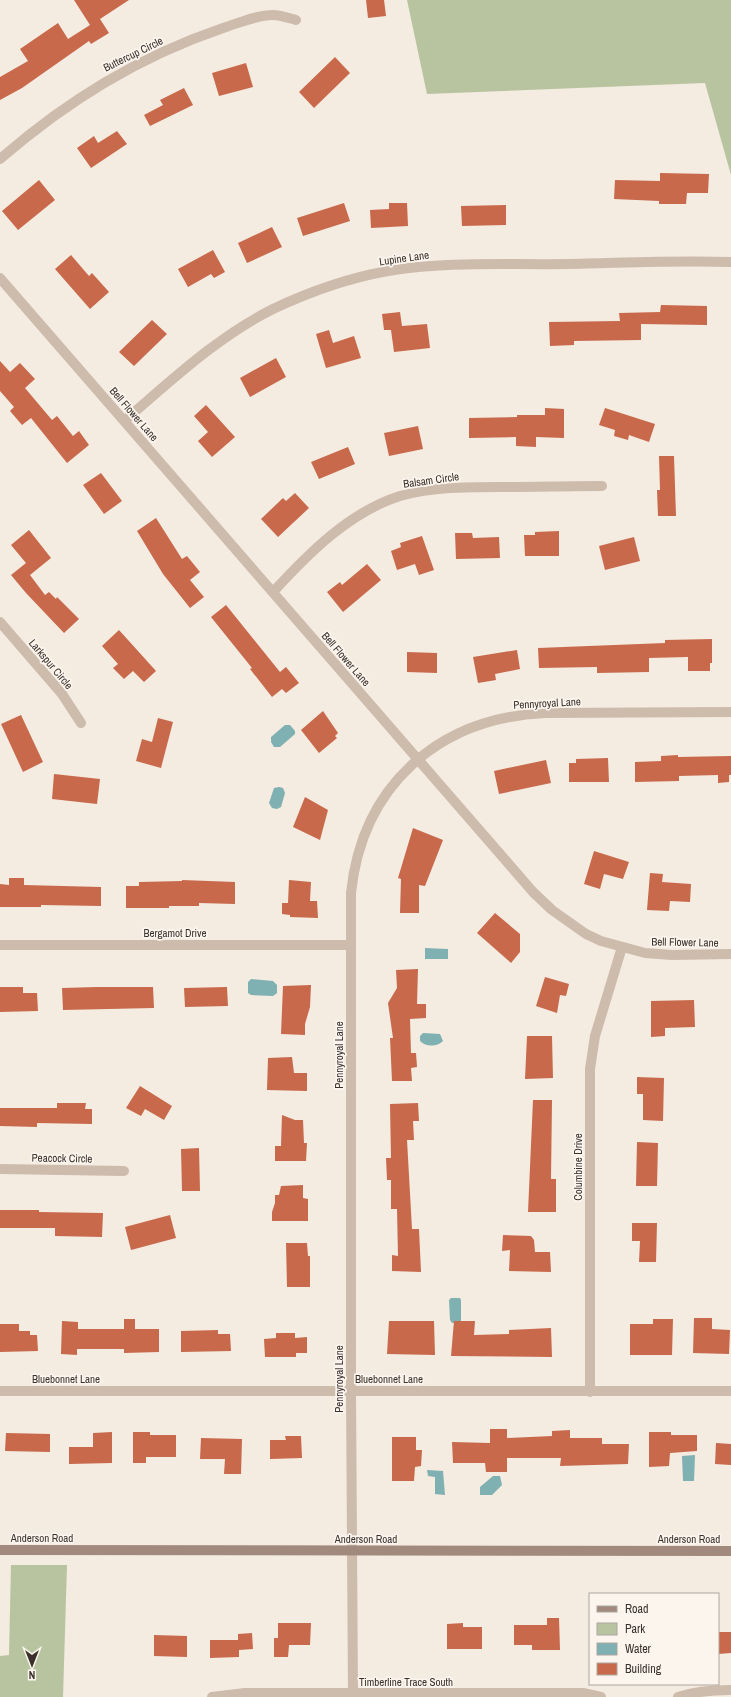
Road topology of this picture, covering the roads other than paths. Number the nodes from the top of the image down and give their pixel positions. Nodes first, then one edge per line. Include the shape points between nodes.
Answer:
1 (296, 20) dead end
2 (0, 159) edge
3 (731, 262) edge
4 (0, 278) edge
5 (124, 421) junction
6 (602, 486) dead end
7 (273, 592) junction
8 (0, 622) edge
9 (731, 712) edge
10 (81, 723) dead end
11 (417, 759) junction
12 (0, 945) edge
13 (351, 945) junction
14 (622, 946) junction
15 (731, 954) edge
16 (0, 1169) edge
17 (124, 1171) dead end
18 (0, 1391) edge
19 (351, 1391) junction
20 (731, 1391) edge
21 (590, 1392) junction
22 (0, 1550) edge
23 (352, 1551) junction
24 (731, 1551) edge
25 (731, 1690) edge
26 (353, 1694) junction
27 (212, 1697) edge
28 (601, 1697) edge
29 (678, 1697) edge

1 - 2 street, Buttercup Circle via 273,15 259,16 203,35 134,65 52,116
3 - 5 street, Lupine Lane via 438,266 387,271 345,281 274,309 234,332 205,351
4 - 5 street, Bell Flower Lane
5 - 7 street, Bell Flower Lane
6 - 7 street, Balsam Circle via 447,488 399,497 372,508 340,529 308,556
7 - 11 street, Bell Flower Lane
8 - 10 street, Larkspur Circle via 62,694
9 - 11 street, Pennyroyal Lane via 525,714 498,718 463,730
11 - 13 street, Pennyroyal Lane via 393,784 377,808 362,841 352,882
11 - 14 street, Bell Flower Lane via 533,892 552,910 586,934
12 - 13 street, Bergamot Drive
13 - 19 street, Pennyroyal Lane
14 - 15 street, Bell Flower Lane via 651,954
14 - 21 street, Columbine Drive via 595,1036 590,1069
16 - 17 street, Peacock Circle
18 - 19 street, Bluebonnet Lane
19 - 21 street, Bluebonnet Lane
19 - 23 street, Pennyroyal Lane
20 - 21 street, Bluebonnet Lane
22 - 23 street, Anderson Road
23 - 24 street, Anderson Road
23 - 26 street, Pennyroyal Lane
25 - 29 street via 709,1690
26 - 27 street, Timberline Trace South via 245,1693
26 - 28 street, Timberline Trace South via 583,1693

